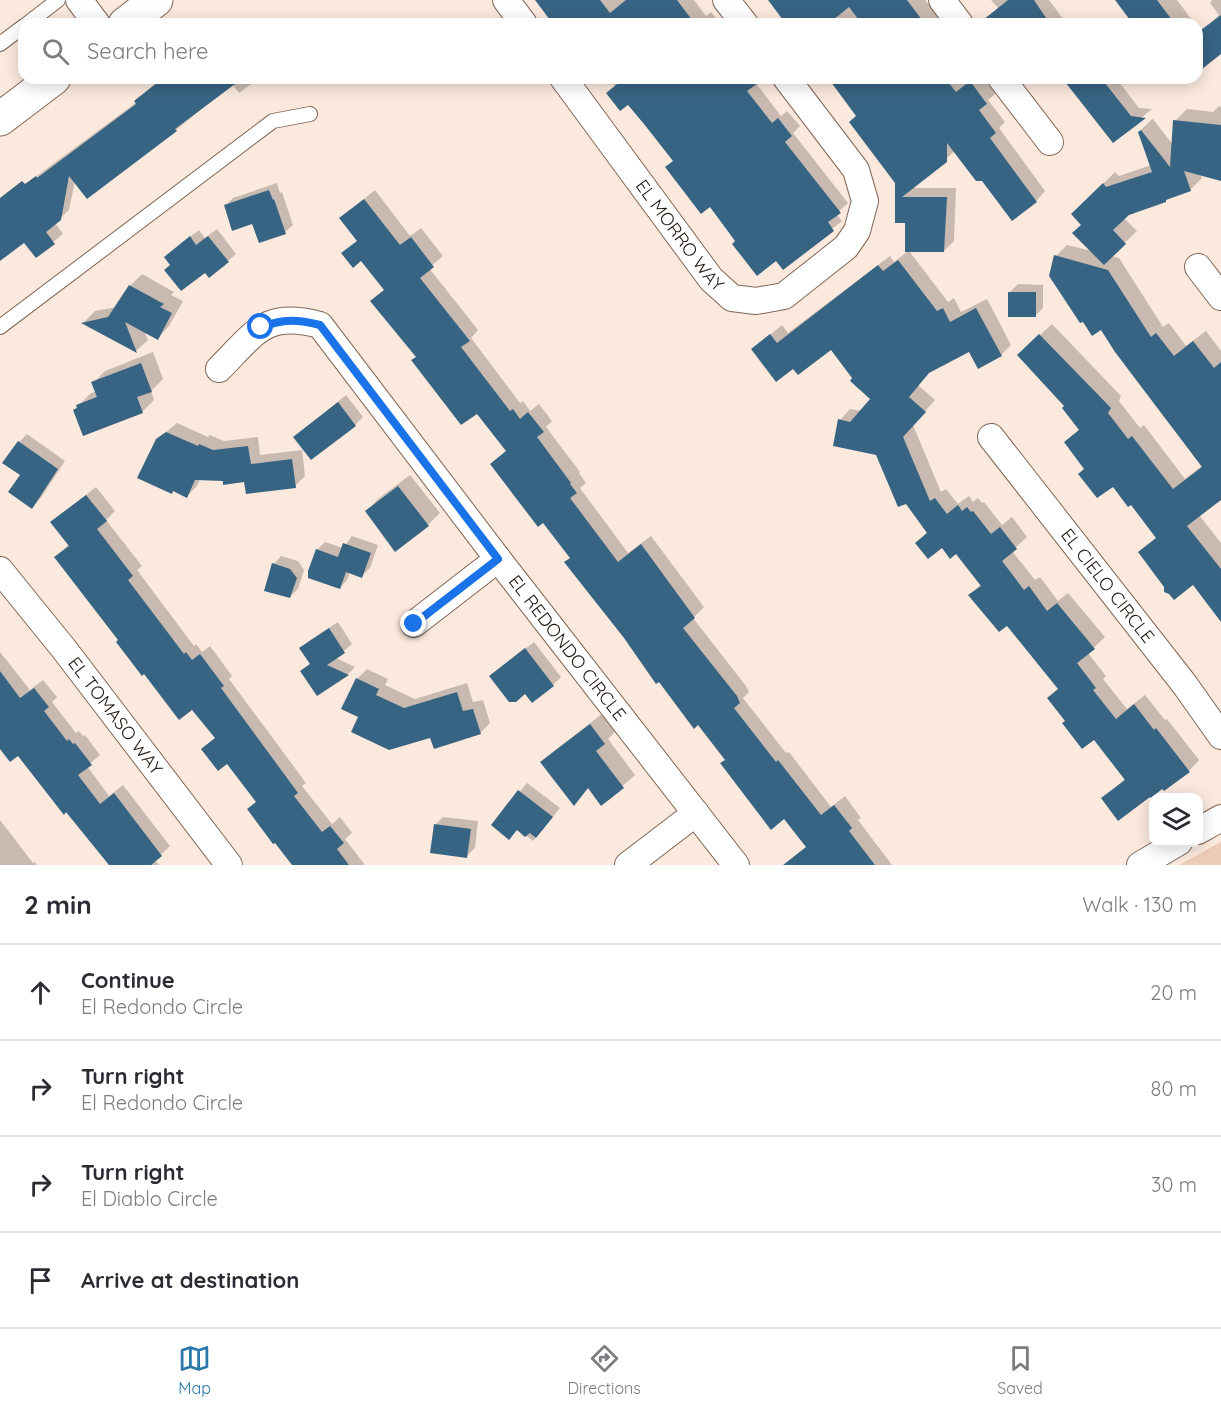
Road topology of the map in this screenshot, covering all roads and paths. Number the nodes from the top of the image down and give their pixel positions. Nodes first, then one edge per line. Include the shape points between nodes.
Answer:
1 (58, 0) edge
2 (79, 0) edge
3 (156, 0) edge
4 (506, 0) edge
5 (726, 0) edge
6 (942, 0) edge
7 (34, 18) edge
8 (92, 18) edge
9 (133, 18) edge
10 (520, 18) edge
11 (740, 18) edge
12 (956, 18) edge
13 (18, 30) edge
14 (0, 44) edge
15 (46, 84) edge
16 (567, 84) edge
17 (791, 84) edge
18 (1006, 84) edge
19 (310, 114) dead end
20 (0, 119) edge
21 (1050, 142) dead end
22 (1198, 267) dead end
23 (1221, 297) edge
24 (0, 327) edge
25 (219, 369) dead end
26 (992, 437) dead end
27 (498, 559) junction
28 (0, 570) edge
29 (414, 624) dead end
30 (1221, 736) edge
31 (696, 813) junction
32 (1221, 818) edge
33 (1203, 828) edge
34 (1172, 847) edge
35 (229, 865) edge
36 (628, 865) edge
37 (736, 865) edge
38 (1140, 865) edge

1 - 7 lane
2 - 8 street
3 - 9 main road
4 - 10 street
5 - 11 street
6 - 12 street
13 - 14 lane
15 - 20 main road
16 - 17 street, EL MORRO WAY via 711,279 732,298 756,301 784,296 846,247 857,231 865,201 856,170
18 - 21 street
19 - 24 lane via 273,121
22 - 23 street
25 - 27 street, EL REDONDO CIRCLE via 261,327 281,320 320,325
26 - 30 street, EL CIELO CIRCLE
27 - 29 street
27 - 31 street, EL REDONDO CIRCLE
28 - 35 street, EL TOMASO WAY
31 - 36 street
31 - 37 street, EL REDONDO CIRCLE
32 - 33 street
34 - 38 street

